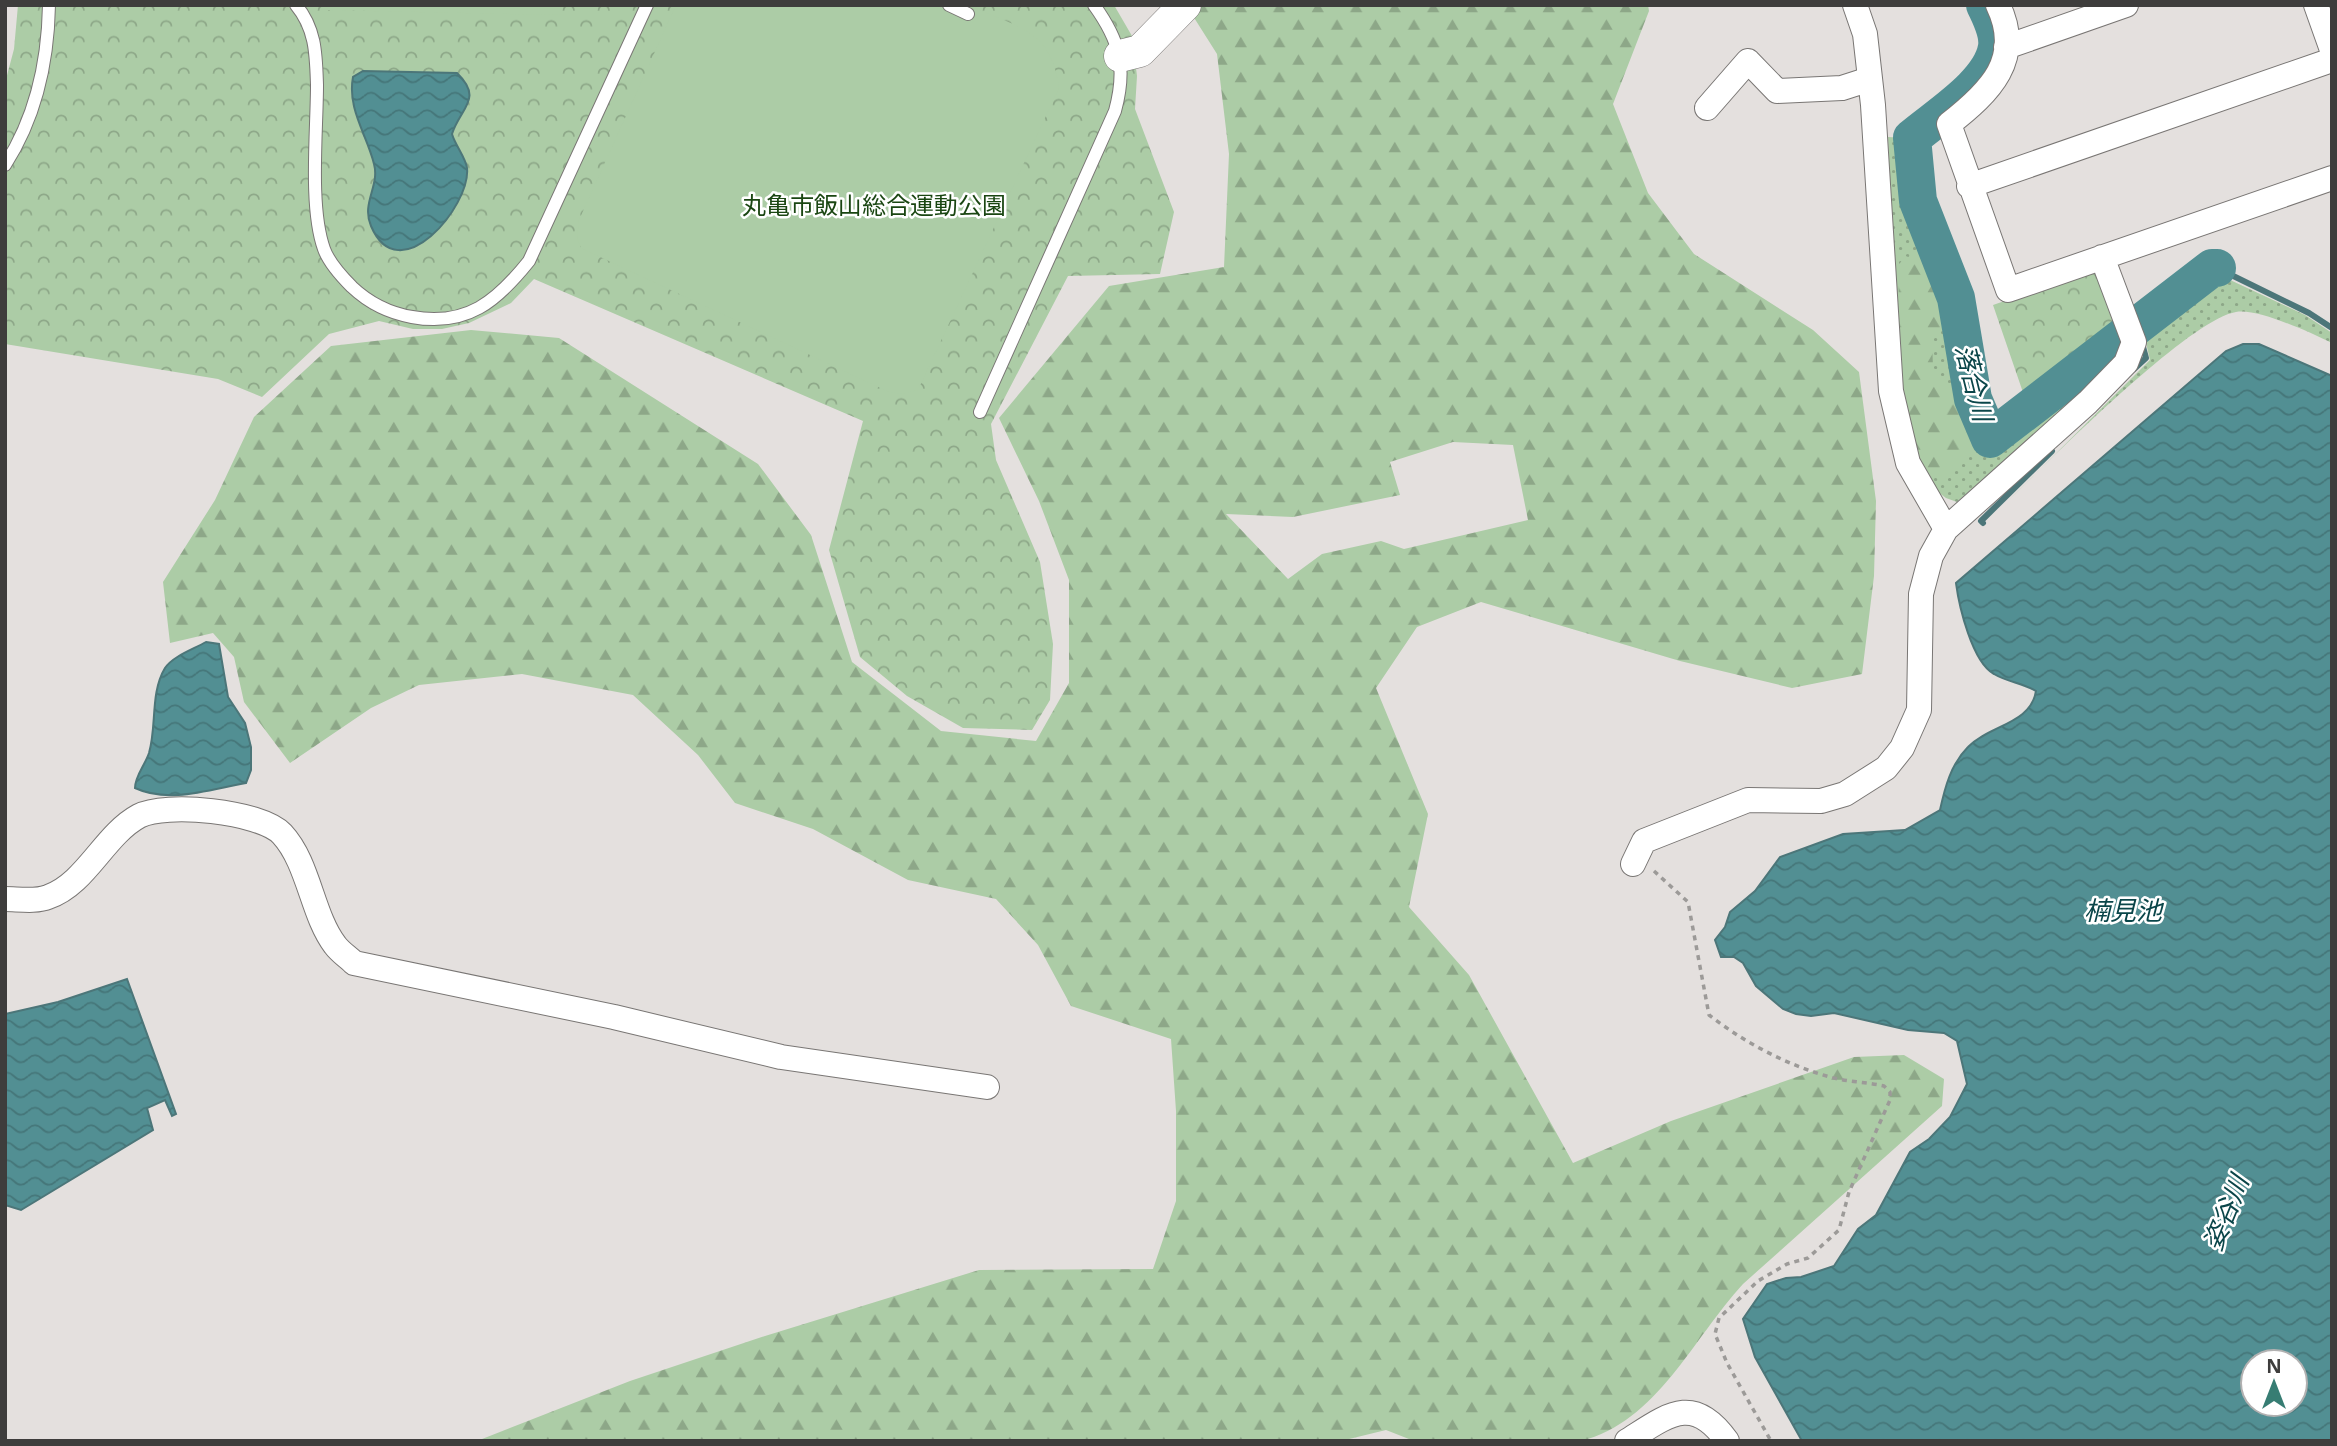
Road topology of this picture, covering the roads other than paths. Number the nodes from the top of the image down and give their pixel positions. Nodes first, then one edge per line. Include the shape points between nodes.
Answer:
1 (49, 5) edge
2 (296, 5) edge
3 (647, 5) edge
4 (949, 5) edge
5 (1094, 5) edge
6 (1185, 5) edge
7 (1855, 5) edge
8 (1998, 5) edge
9 (2126, 5) edge
10 (2316, 5) edge
11 (968, 14) dead end
12 (2006, 47) junction
13 (2332, 50) edge
14 (1120, 56) junction
15 (2332, 60) edge
16 (1870, 79) junction
17 (1707, 108) dead end
18 (5, 165) edge
19 (2332, 178) edge
20 (1969, 186) junction
21 (2102, 257) junction
22 (979, 412) dead end
23 (1946, 529) junction
24 (1633, 863) road end
25 (5, 899) edge
26 (987, 1087) dead end
27 (1627, 1441) edge
28 (1727, 1441) edge

1 - 18 lane via 48,44 35,101
2 - 3 lane via 308,20 316,51 317,219 324,251 366,300 395,314 423,319 475,312 504,293 529,261
4 - 11 lane
5 - 14 lane via 1111,28
6 - 14 street via 1140,51
7 - 16 street via 1865,34
8 - 12 street via 2008,26
9 - 12 street
10 - 13 street
12 - 20 street via 2005,62 1980,100 1949,124
14 - 22 lane via 1122,84 1115,111
15 - 20 street
16 - 17 street via 1842,88 1777,90 1748,61
16 - 23 street via 1891,391 1908,463
19 - 21 street
20 - 21 street via 2008,290
21 - 23 street via 2129,330 2126,363
23 - 24 street via 1931,556 1921,594 1919,710 1902,748 1886,768 1845,794 1821,801 1748,800 1644,841
25 - 26 street via 46,898 64,888 135,818 151,810 237,814 282,834 334,945 354,963 781,1057
27 - 28 street via 1668,1416 1688,1411 1712,1420

